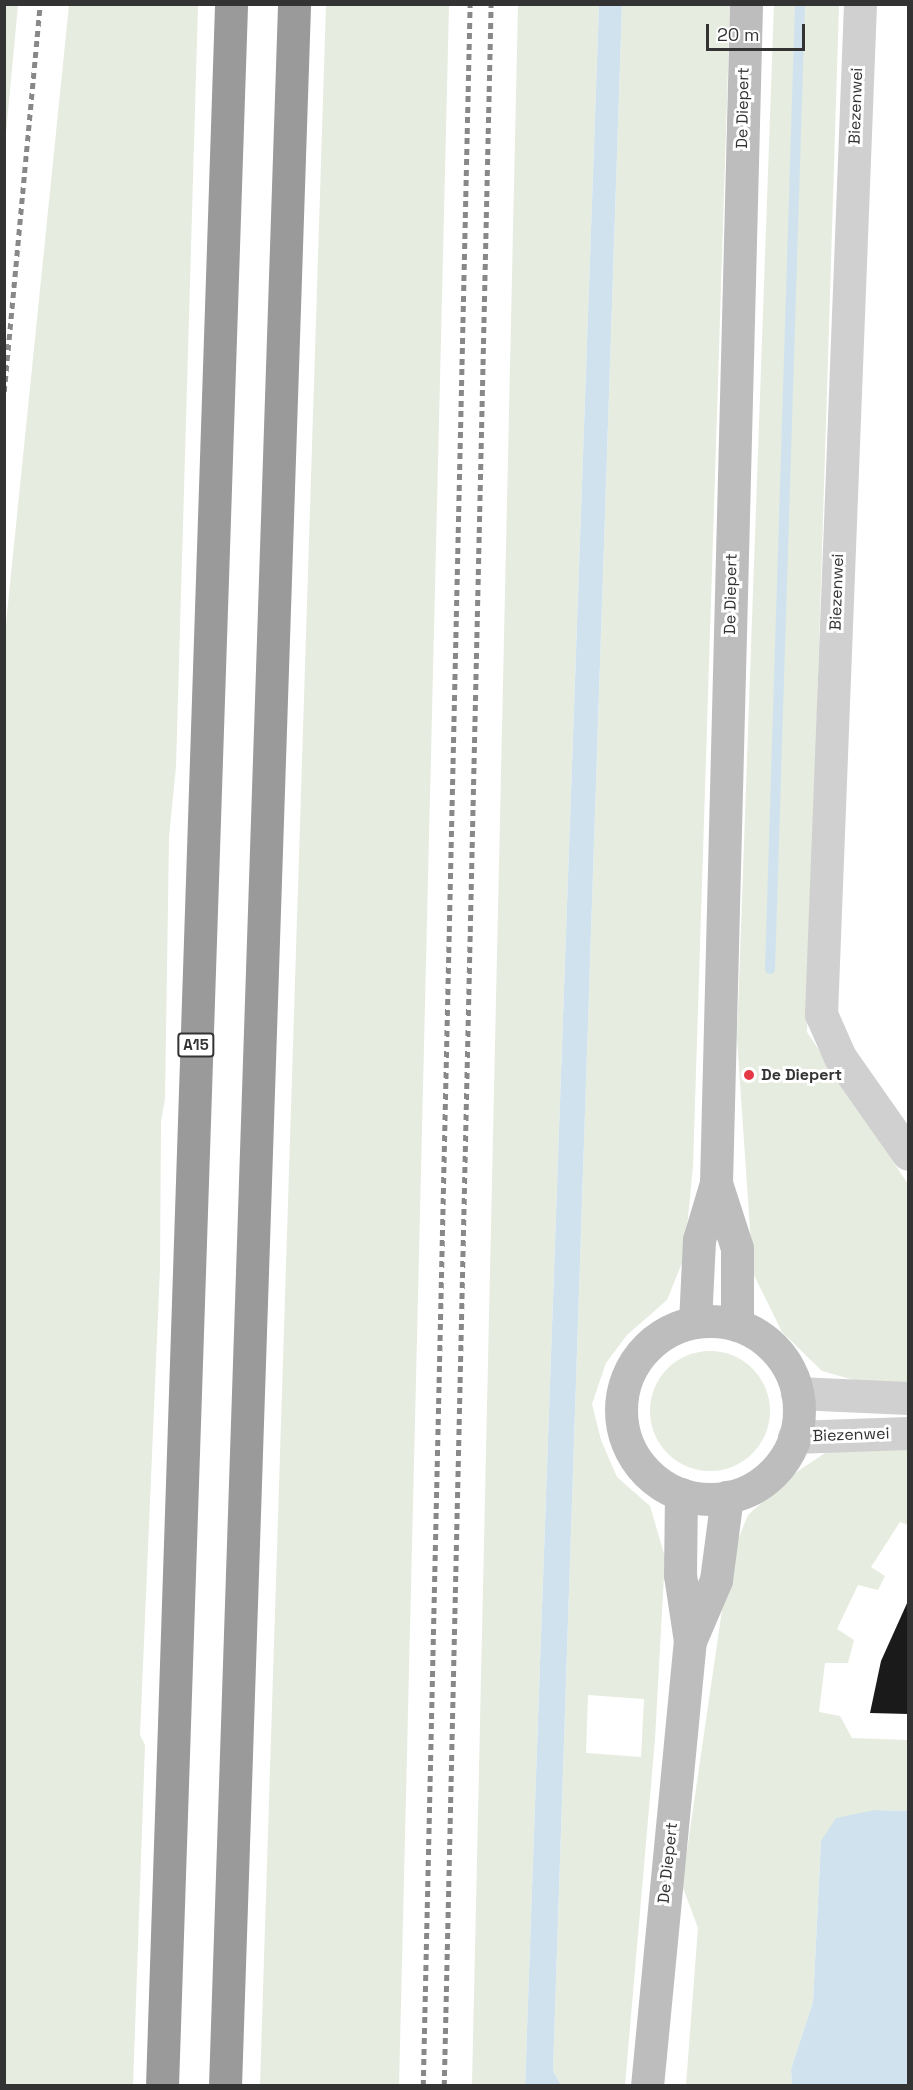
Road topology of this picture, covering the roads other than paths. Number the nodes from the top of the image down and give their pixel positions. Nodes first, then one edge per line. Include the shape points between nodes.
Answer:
1 (231, 4) edge
2 (294, 4) edge
3 (746, 4) edge
4 (860, 4) edge
5 (909, 1154) edge
6 (716, 1183) junction
7 (695, 1322) junction
8 (737, 1325) junction
9 (797, 1393) junction
10 (909, 1398) edge
11 (909, 1433) edge
12 (794, 1437) junction
13 (681, 1494) junction
14 (727, 1497) junction
15 (690, 1641) junction
16 (162, 2085) edge
17 (225, 2085) edge
18 (647, 2085) edge

1 - 16 highway, A15
2 - 17 highway
3 - 6 main road, De Diepert
4 - 5 street, Biezenwei via 821,1014 840,1057
6 - 7 main road, De Diepert via 699,1240
6 - 8 main road, De Diepert via 737,1248
7 - 8 main road
7 - 13 main road via 667,1332 645,1350 628,1374 621,1402 624,1432 636,1459 655,1480
8 - 9 main road via 759,1335 776,1351 790,1370
9 - 10 street
9 - 12 main road via 799,1415
11 - 12 street, Biezenwei
12 - 14 main road via 769,1476 749,1490
13 - 14 main road
13 - 15 main road, De Diepert via 680,1575
14 - 15 main road, De Diepert via 716,1580
15 - 18 main road, De Diepert

